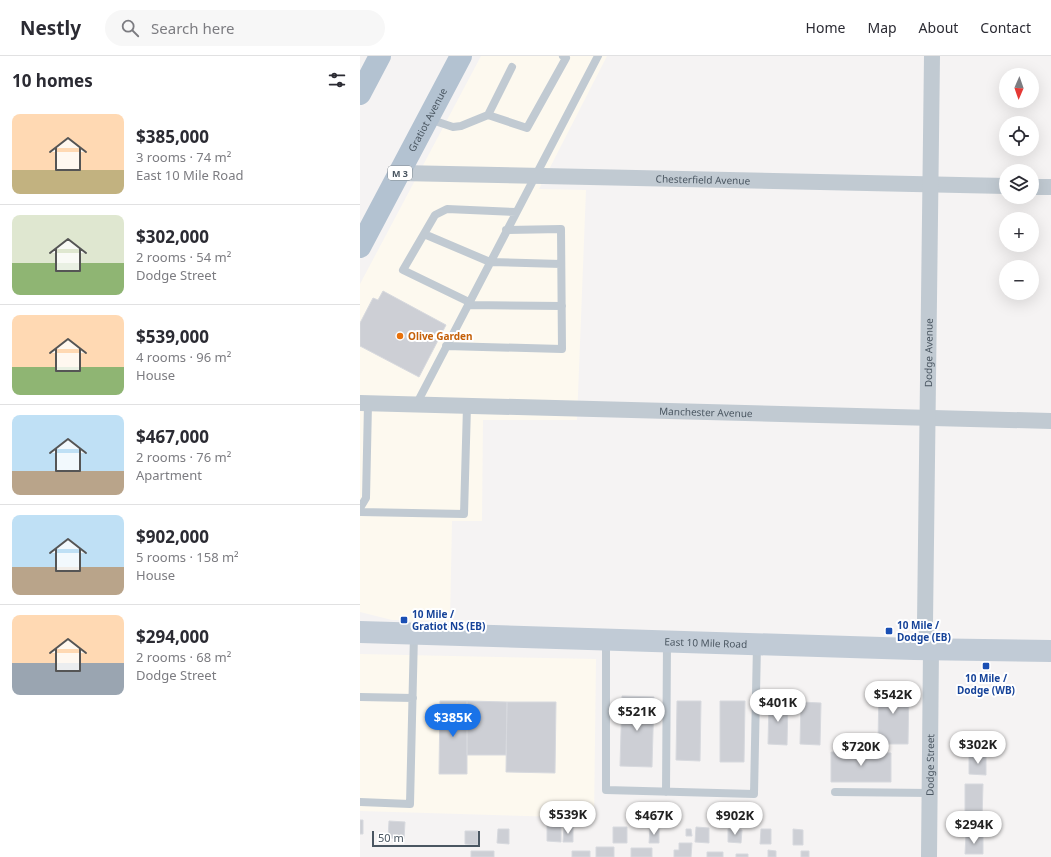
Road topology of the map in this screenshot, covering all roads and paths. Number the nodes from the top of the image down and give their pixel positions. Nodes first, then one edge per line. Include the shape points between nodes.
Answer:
1 (380, 56) edge
2 (461, 56) edge
3 (563, 56) edge
4 (598, 56) edge
5 (932, 56) edge
6 (512, 67) dead end
7 (360, 94) edge
8 (488, 115) junction
9 (428, 118) junction
10 (400, 173) junction
11 (535, 175) junction
12 (932, 184) junction
13 (999, 186) edge
14 (1039, 187) edge
15 (1051, 187) edge
16 (370, 208) edge
17 (516, 212) junction
18 (506, 230) junction
19 (424, 234) junction
20 (360, 247) edge
21 (490, 262) junction
22 (562, 264) junction
23 (469, 303) junction
24 (562, 306) junction
25 (446, 346) junction
26 (364, 403) edge
27 (416, 405) junction
28 (467, 406) junction
29 (928, 418) junction
30 (1051, 421) edge
31 (360, 508) edge
32 (360, 512) edge
33 (360, 632) edge
34 (414, 634) junction
35 (606, 639) junction
36 (668, 641) junction
37 (757, 644) junction
38 (931, 649) junction
39 (1051, 651) edge
40 (360, 697) edge
41 (413, 698) junction
42 (666, 792) junction
43 (835, 792) dead end
44 (930, 793) junction
45 (360, 802) edge
46 (929, 857) edge

1 - 7 main road
2 - 9 main road, Gratiot Avenue / M 3
3 - 8 lane via 566,58 527,128
4 - 11 lane
5 - 12 street, Dodge Avenue
6 - 8 lane
8 - 9 lane via 454,127
9 - 10 main road, Gratiot Avenue / M 3
10 - 11 street, Chesterfield Avenue
10 - 16 main road, Gratiot Avenue / M 3
11 - 12 street, Chesterfield Avenue
11 - 17 lane
12 - 13 street, Chesterfield Avenue
12 - 29 street, Dodge Avenue
14 - 15 street
16 - 20 main road, Gratiot Avenue / M 3
17 - 18 lane
17 - 19 lane via 447,209 435,215
18 - 21 lane
18 - 22 lane via 561,229
19 - 21 lane
19 - 23 lane via 403,270
21 - 22 lane
21 - 23 lane
22 - 24 lane
23 - 24 lane
23 - 25 lane
24 - 25 lane via 562,349
25 - 27 lane
26 - 27 street, Manchester Avenue
26 - 31 lane via 366,498
27 - 28 street, Manchester Avenue
28 - 29 street, Manchester Avenue
28 - 32 lane via 464,514
29 - 30 street, Manchester Avenue
29 - 38 street, Dodge Avenue via 925,623
33 - 34 main road, East 10 Mile Road
34 - 35 main road, East 10 Mile Road
34 - 41 lane
35 - 36 main road, East 10 Mile Road
35 - 42 lane via 606,790
36 - 37 main road, East 10 Mile Road
36 - 42 lane
37 - 38 main road, East 10 Mile Road
37 - 42 lane via 754,794
38 - 39 main road, East 10 Mile Road
38 - 44 street, Dodge Street
40 - 41 lane
41 - 45 lane via 410,804
43 - 44 lane
44 - 46 street, Dodge Street

